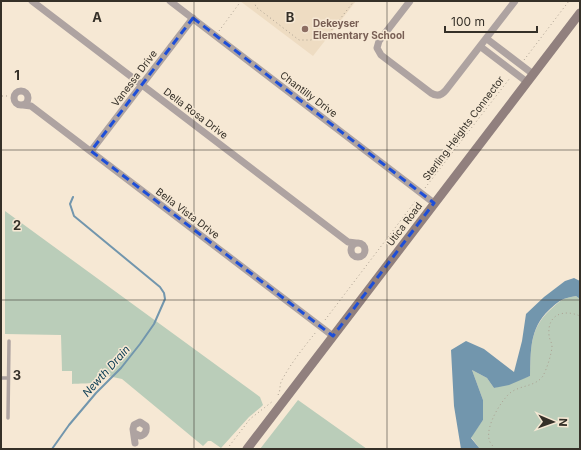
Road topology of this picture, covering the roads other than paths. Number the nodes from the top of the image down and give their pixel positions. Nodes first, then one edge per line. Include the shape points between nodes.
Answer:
1 (32, 1) edge
2 (170, 1) edge
3 (410, 1) edge
4 (515, 1) edge
5 (580, 13) edge
6 (193, 18) junction
7 (486, 39) junction
8 (481, 47) junction
9 (530, 78) junction
10 (142, 84) junction
11 (28, 98) junction
12 (23, 105) junction
13 (31, 106) junction
14 (91, 151) junction
15 (434, 203) junction
16 (352, 242) junction
17 (334, 336) junction
18 (9, 341) dead end
19 (1, 378) edge
20 (8, 378) junction
21 (8, 418) dead end
22 (134, 433) junction
23 (142, 435) junction
24 (135, 443) junction
25 (131, 449) edge
26 (247, 449) edge

1 - 10 street, Della Rosa Drive
2 - 6 street, Chantilly Drive
3 - 8 street via 379,41 377,48 381,55 432,93 444,93
4 - 7 street
5 - 9 street, Utica Road
6 - 10 street, Vanessa Drive
6 - 15 street, Chantilly Drive
7 - 8 street
7 - 9 street
8 - 9 street
9 - 15 street, Utica Road
10 - 14 street, Vanessa Drive
10 - 16 street, Della Rosa Drive
11 - 12 street
11 - 12 street via 23,90 16,92 15,101
11 - 13 street
12 - 13 street, Bella Vista Drive
13 - 14 street, Bella Vista Drive
14 - 17 street, Bella Vista Drive
15 - 17 street, Utica Road
16 - 16 street, Della Rosa Drive via 353,255 364,255 364,246
17 - 26 street, Utica Road
18 - 20 lane
19 - 20 lane
20 - 21 lane
22 - 23 street
22 - 23 street via 134,425 142,423 146,428
22 - 24 street
23 - 24 street
24 - 25 street

